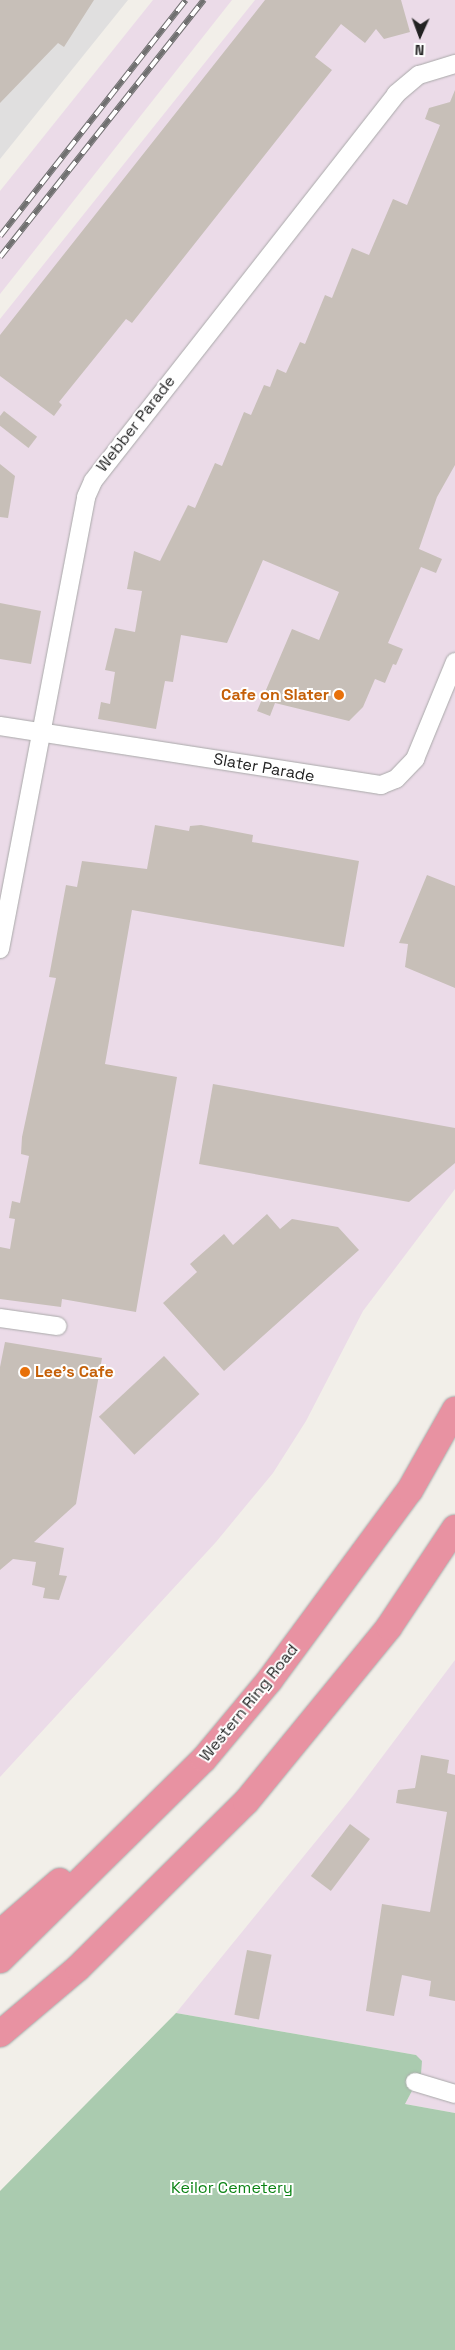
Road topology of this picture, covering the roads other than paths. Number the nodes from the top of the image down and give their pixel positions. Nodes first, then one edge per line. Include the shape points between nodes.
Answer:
1 (455, 64) edge
2 (455, 662) edge
3 (0, 726) edge
4 (42, 730) junction
5 (0, 949) edge
6 (0, 1318) edge
7 (57, 1326) dead end
8 (455, 1410) edge
9 (455, 1528) edge
10 (204, 1759) junction
11 (0, 1933) edge
12 (0, 1960) edge
13 (78, 1968) junction
14 (0, 2034) edge
15 (0, 2043) edge
16 (415, 2082) dead end
17 (455, 2094) edge

1 - 4 street, Webber Parade via 419,75 396,94 100,469 86,496
2 - 4 street, Slater Parade via 415,758 406,771 380,785
3 - 4 street, Slater Parade
4 - 5 street, Webber Parade
6 - 7 street
8 - 10 highway, Western Ring Road via 410,1490 335,1596
9 - 13 highway via 389,1627 246,1802
10 - 11 highway
10 - 12 highway, Western Ring Road
13 - 14 highway
13 - 15 highway
16 - 17 street

